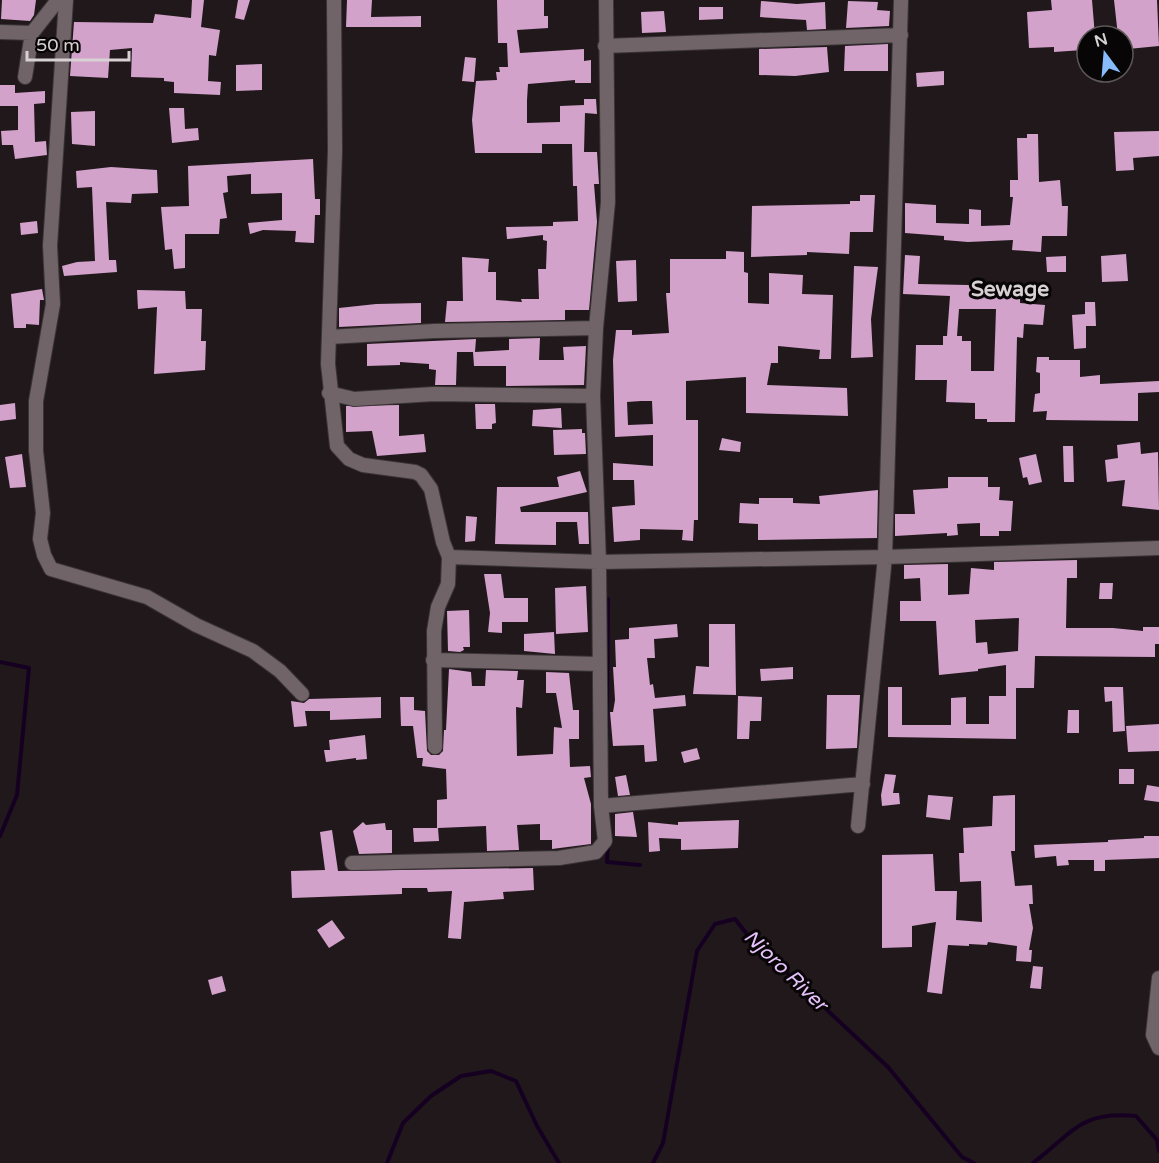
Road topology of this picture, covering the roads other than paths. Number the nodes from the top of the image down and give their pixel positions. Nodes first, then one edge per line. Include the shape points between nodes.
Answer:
1 (58, 0) edge
2 (66, 0) edge
3 (334, 0) edge
4 (606, 0) edge
5 (900, 0) edge
6 (0, 32) edge
7 (32, 33) junction
8 (902, 35) junction
9 (605, 46) junction
10 (25, 77) dead end
11 (596, 328) junction
12 (330, 337) junction
13 (329, 393) junction
14 (593, 396) junction
15 (1159, 548) edge
16 (449, 557) junction
17 (885, 557) junction
18 (599, 562) junction
19 (433, 660) junction
20 (598, 664) junction
21 (302, 694) dead end
22 (435, 747) dead end
23 (862, 784) junction
24 (601, 806) junction
25 (858, 826) dead end
26 (352, 862) dead end
27 (1159, 978) edge
28 (1159, 1048) edge

1 - 7 street
2 - 21 street via 50,246 53,304 36,401 36,451 43,513 40,539 44,555 51,569 147,597 252,651 280,671
3 - 12 street
4 - 9 street
5 - 8 street
6 - 7 street
7 - 10 street
8 - 9 street
8 - 17 street
9 - 11 street via 608,202
11 - 12 street
11 - 14 street
12 - 13 street
13 - 14 street via 354,399 434,394
13 - 16 street via 338,446 349,459 363,465 415,472 431,489
14 - 18 street
15 - 17 street
16 - 18 street
16 - 19 street via 448,584 438,607
17 - 18 street
17 - 23 street
18 - 20 street
19 - 20 street
19 - 22 street
20 - 24 street
23 - 24 street
23 - 25 street
24 - 26 street via 605,841 596,852
27 - 28 street via 1153,1035

